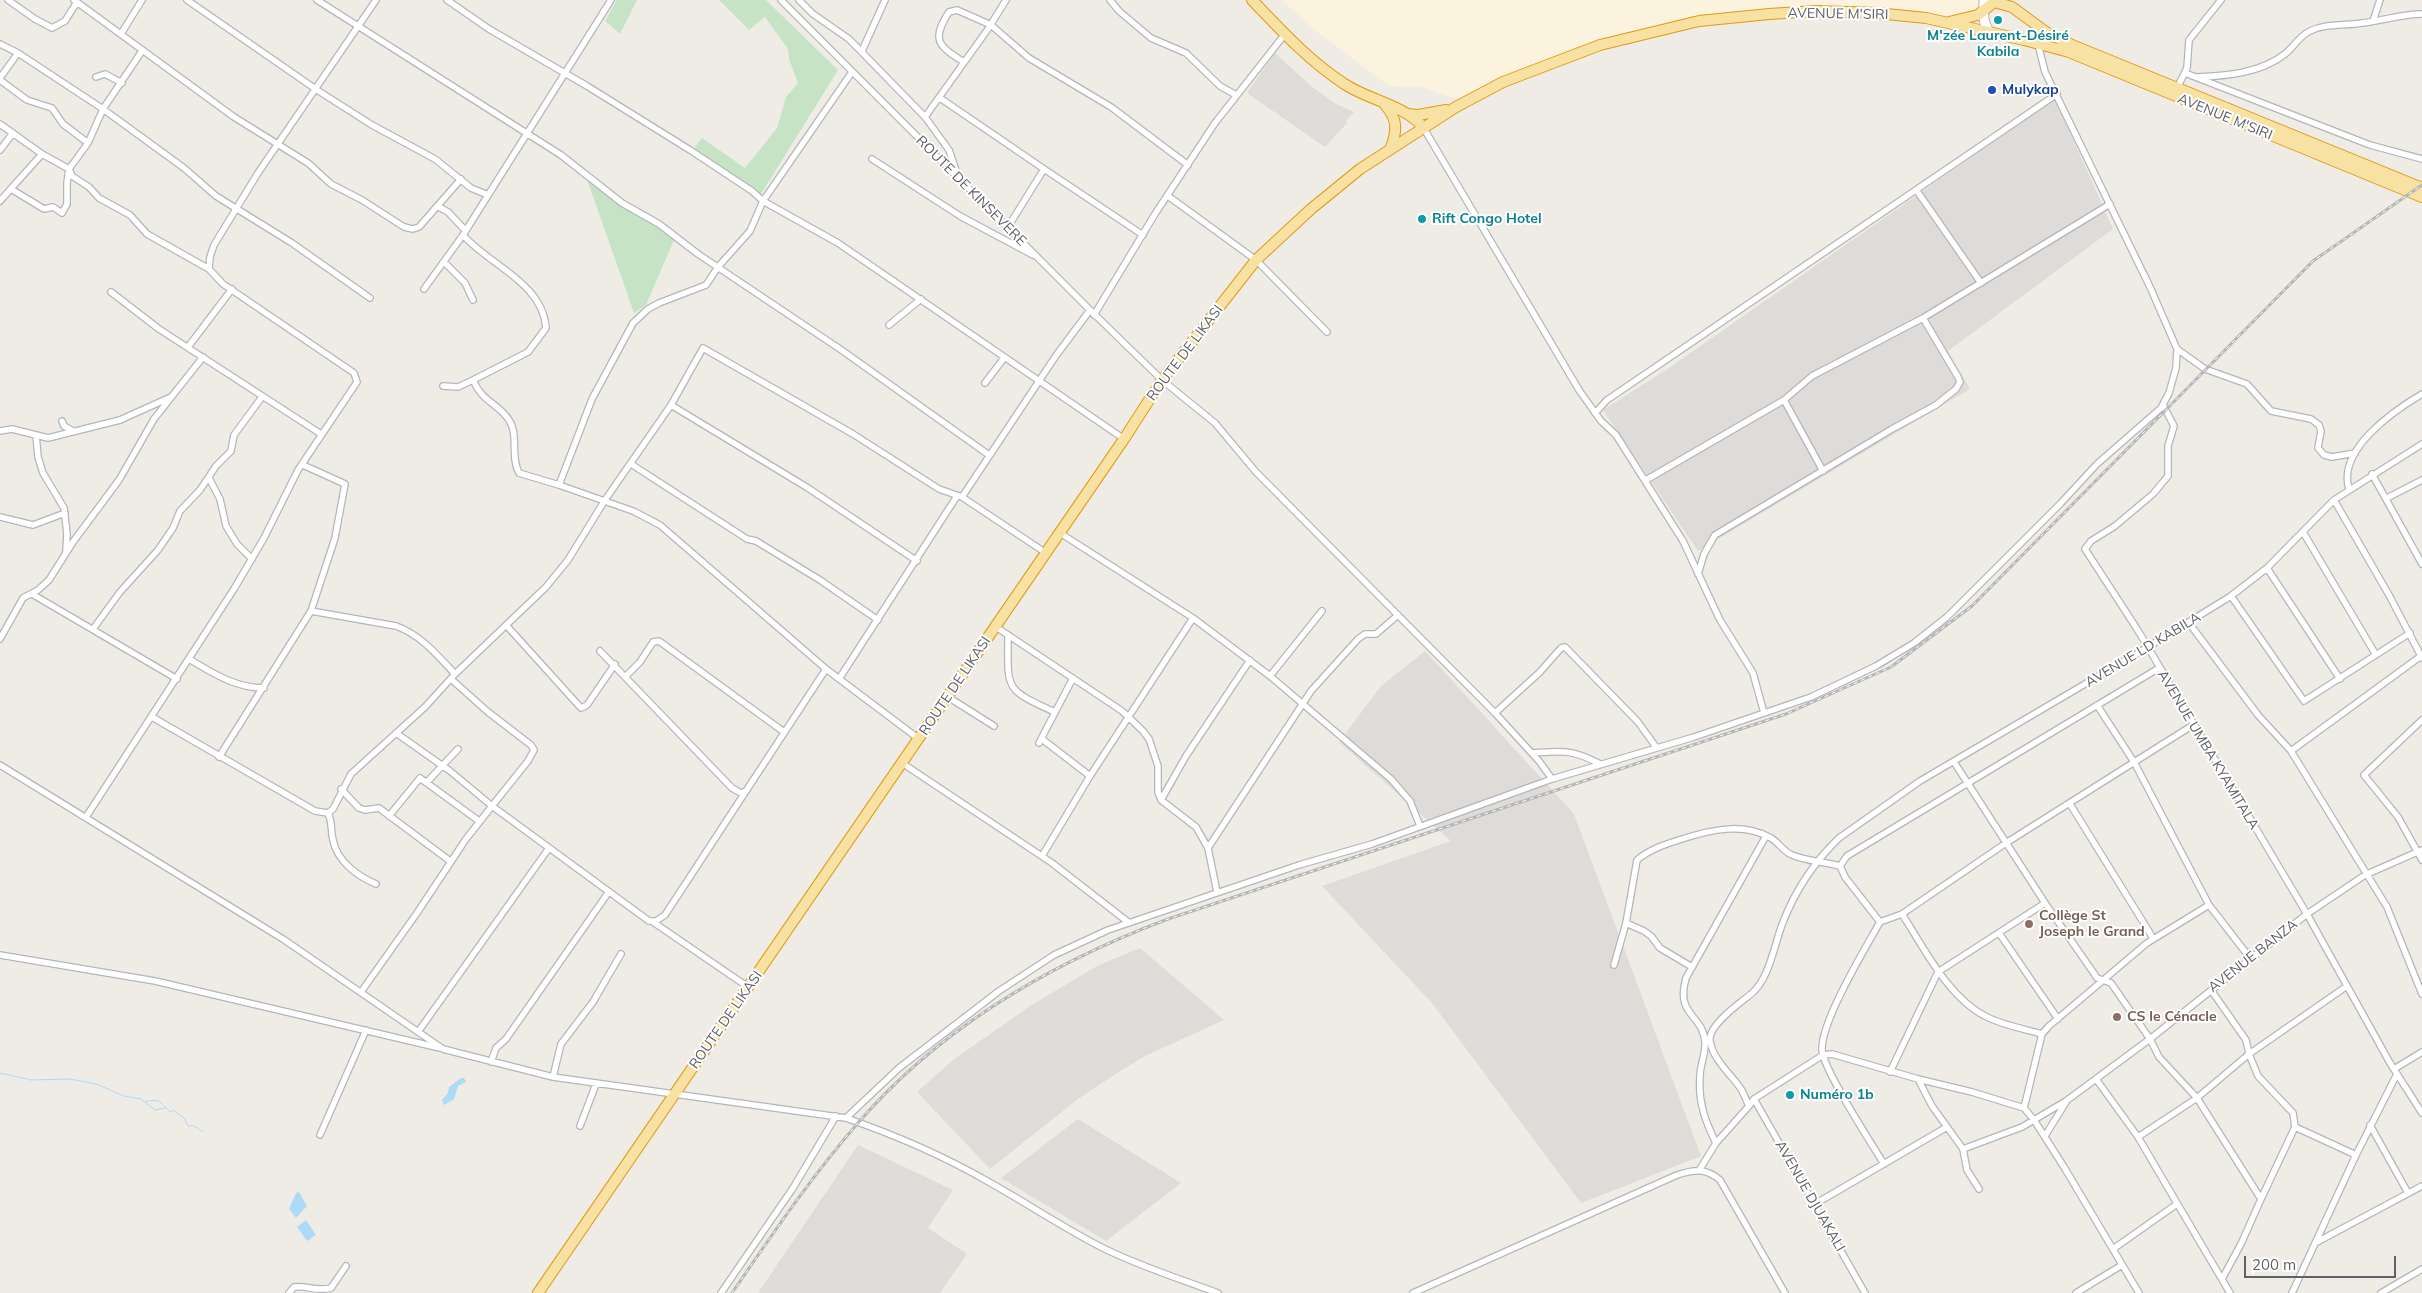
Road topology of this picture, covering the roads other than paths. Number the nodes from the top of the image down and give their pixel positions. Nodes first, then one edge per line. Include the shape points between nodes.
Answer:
1 (8, 0) edge
2 (142, 0) edge
3 (187, 0) edge
4 (317, 0) edge
5 (376, 0) edge
6 (447, 0) edge
7 (611, 0) edge
8 (781, 0) edge
9 (798, 0) edge
10 (885, 0) edge
11 (1006, 0) edge
12 (1110, 0) edge
13 (1252, 0) edge
14 (2221, 0) edge
15 (2380, 0) edge
16 (75, 1) edge
17 (2009, 3) edge
18 (1984, 5) edge
19 (2422, 14) edge
20 (2031, 21) junction
21 (2372, 21) junction
22 (1942, 22) junction
23 (359, 25) junction
24 (991, 25) junction
25 (121, 34) junction
26 (1285, 34) junction
27 (1992, 34) junction
28 (2024, 40) junction
29 (0, 44) edge
30 (2038, 44) junction
31 (142, 50) junction
32 (862, 51) junction
33 (18, 53) junction
34 (964, 62) junction
35 (852, 72) junction
36 (567, 73) junction
37 (2185, 73) junction
38 (96, 76) dead end
39 (2194, 77) junction
40 (0, 79) edge
41 (122, 83) junction
42 (2178, 86) junction
43 (317, 90) junction
44 (2057, 94) junction
45 (1236, 95) junction
46 (940, 98) junction
47 (1385, 105) junction
48 (1456, 107) junction
49 (103, 109) junction
50 (1408, 114) junction
51 (925, 117) junction
52 (0, 124) edge
53 (1423, 127) junction
54 (12, 133) junction
55 (527, 133) junction
56 (88, 143) junction
57 (278, 146) junction
58 (1391, 148) junction
59 (0, 150) edge
60 (42, 154) junction
61 (872, 159) dead end
62 (2422, 159) edge
63 (1188, 165) junction
64 (70, 169) junction
65 (1044, 170) junction
66 (461, 179) junction
67 (959, 181) junction
68 (2422, 188) edge
69 (11, 189) junction
70 (1916, 191) junction
71 (488, 195) junction
72 (1168, 196) junction
73 (2422, 196) edge
74 (0, 201) edge
75 (763, 201) junction
76 (2110, 204) junction
77 (437, 206) junction
78 (237, 209) junction
79 (1008, 227) junction
80 (464, 233) junction
81 (1142, 235) junction
82 (1036, 256) junction
83 (1256, 260) junction
84 (444, 262) junction
85 (718, 267) junction
86 (209, 270) junction
87 (1981, 283) junction
88 (424, 288) dead end
89 (232, 289) junction
90 (111, 292) dead end
91 (370, 298) dead end
92 (921, 299) junction
93 (473, 300) dead end
94 (1092, 313) junction
95 (1923, 318) junction
96 (889, 325) dead end
97 (1327, 332) dead end
98 (188, 347) junction
99 (2177, 349) junction
100 (203, 357) junction
101 (1004, 358) junction
102 (473, 380) junction
103 (1162, 380) junction
104 (1039, 381) junction
105 (985, 383) dead end
106 (444, 386) dead end
107 (2422, 394) edge
108 (171, 397) junction
109 (262, 397) junction
110 (1784, 400) junction
111 (671, 405) junction
112 (2163, 405) junction
113 (1595, 413) junction
114 (62, 421) dead end
115 (0, 431) edge
116 (73, 431) junction
117 (321, 434) junction
118 (36, 435) junction
119 (1124, 439) junction
120 (2422, 444) edge
121 (2355, 453) junction
122 (989, 455) junction
123 (631, 464) junction
124 (303, 465) junction
125 (1823, 471) junction
126 (2372, 474) junction
127 (209, 478) junction
128 (1646, 480) junction
129 (2422, 480) edge
130 (559, 485) junction
131 (2349, 489) junction
132 (959, 496) junction
133 (2387, 498) junction
134 (604, 500) junction
135 (2334, 500) junction
136 (65, 513) junction
137 (0, 517) edge
138 (2303, 532) junction
139 (1060, 533) junction
140 (66, 553) junction
141 (1046, 553) junction
142 (252, 559) junction
143 (917, 560) junction
144 (2422, 564) edge
145 (2268, 568) junction
146 (1698, 574) junction
147 (32, 594) junction
148 (2231, 596) junction
149 (310, 611) junction
150 (1322, 611) dead end
151 (1398, 615) junction
152 (1193, 618) junction
153 (878, 620) junction
154 (2189, 623) junction
155 (506, 625) junction
156 (996, 627) junction
157 (93, 629) junction
158 (2410, 634) junction
159 (1008, 635) junction
160 (0, 639) edge
161 (2148, 648) junction
162 (600, 651) dead end
163 (2376, 655) junction
164 (2422, 657) edge
165 (189, 659) junction
166 (1250, 660) junction
167 (615, 664) junction
168 (2160, 668) junction
169 (826, 669) junction
170 (453, 676) junction
171 (626, 676) junction
172 (1270, 676) junction
173 (1073, 678) junction
174 (176, 679) junction
175 (839, 679) junction
176 (2340, 679) junction
177 (264, 688) junction
178 (948, 697) junction
179 (1303, 703) junction
180 (2098, 705) junction
181 (1055, 712) junction
182 (1495, 713) junction
183 (1764, 713) junction
184 (152, 717) junction
185 (1129, 718) junction
186 (2422, 720) edge
187 (994, 726) dead end
188 (2193, 726) junction
189 (784, 732) junction
190 (396, 734) junction
191 (919, 739) junction
192 (1656, 747) junction
193 (458, 749) dead end
194 (2291, 751) junction
195 (1532, 753) junction
196 (219, 756) junction
197 (1954, 762) junction
198 (2134, 762) junction
199 (902, 763) junction
200 (1600, 764) junction
201 (0, 766) edge
202 (442, 766) junction
203 (1090, 776) junction
204 (1552, 779) junction
205 (427, 782) junction
206 (1967, 783) junction
207 (341, 789) junction
208 (746, 791) junction
209 (1160, 800) junction
210 (2070, 804) junction
211 (492, 806) junction
212 (328, 813) junction
213 (388, 816) junction
214 (86, 817) junction
215 (479, 821) junction
216 (1420, 826) junction
217 (1766, 836) junction
218 (2006, 843) junction
219 (549, 848) junction
220 (1208, 848) junction
221 (2420, 851) edge
222 (1042, 856) junction
223 (2422, 860) edge
224 (450, 861) junction
225 (1818, 861) junction
226 (1840, 866) junction
227 (2365, 875) junction
228 (376, 884) dead end
229 (1218, 892) junction
230 (608, 893) junction
231 (2045, 903) junction
232 (2209, 905) junction
233 (1902, 914) junction
234 (2306, 914) junction
235 (653, 922) junction
236 (1128, 922) junction
237 (1880, 922) junction
238 (1626, 924) junction
239 (1999, 933) junction
240 (2153, 938) junction
241 (621, 954) dead end
242 (0, 955) edge
243 (2250, 958) junction
244 (1614, 964) dead end
245 (1692, 967) junction
246 (1938, 972) junction
247 (2105, 980) junction
248 (2347, 986) junction
249 (748, 987) junction
250 (2211, 990) junction
251 (360, 992) junction
252 (2422, 994) edge
253 (2058, 1018) junction
254 (366, 1030) junction
255 (418, 1032) junction
256 (2042, 1034) junction
257 (2150, 1039) junction
258 (1707, 1041) junction
259 (443, 1049) junction
260 (2422, 1052) edge
261 (2249, 1054) junction
262 (1823, 1055) junction
263 (491, 1062) junction
264 (2396, 1071) junction
265 (1890, 1072) junction
266 (553, 1077) junction
267 (2096, 1079) junction
268 (1918, 1080) junction
269 (596, 1084) junction
270 (676, 1093) junction
271 (2197, 1098) junction
272 (1754, 1099) junction
273 (2066, 1101) junction
274 (1749, 1106) junction
275 (2024, 1108) junction
276 (2422, 1113) edge
277 (836, 1116) junction
278 (846, 1118) junction
279 (2034, 1120) junction
280 (2370, 1125) junction
281 (580, 1126) dead end
282 (1947, 1127) junction
283 (2295, 1127) junction
284 (320, 1135) dead end
285 (2045, 1136) junction
286 (2138, 1137) junction
287 (1716, 1143) junction
288 (1963, 1149) junction
289 (2356, 1155) junction
290 (1884, 1164) junction
291 (1700, 1169) junction
292 (2422, 1186) edge
293 (1979, 1189) dead end
294 (2408, 1193) junction
295 (2261, 1199) junction
296 (1815, 1204) junction
297 (2177, 1204) junction
298 (2317, 1242) junction
299 (2113, 1249) junction
300 (2122, 1265) junction
301 (346, 1266) dead end
302 (2422, 1269) edge
303 (2222, 1279) junction
304 (289, 1293) edge
305 (538, 1293) edge
306 (721, 1293) edge
307 (1218, 1293) edge
308 (1413, 1293) edge
309 (1785, 1293) edge
310 (1865, 1293) edge
311 (2076, 1293) edge
312 (2139, 1293) edge
313 (2230, 1293) edge
314 (2292, 1293) edge
315 (2381, 1293) edge

1 - 16 street via 52,28 65,21
2 - 25 street
3 - 43 street
4 - 23 street
5 - 23 street
6 - 36 street via 489,29
7 - 36 street
8 - 35 street, ROUTE DE KINSEVERE
9 - 32 street
10 - 32 street
11 - 24 street
12 - 45 street via 1151,38 1186,53 1220,86
13 - 26 highway
14 - 37 street via 2189,40
15 - 21 street
16 - 25 street
17 - 18 highway
17 - 20 highway, AVENUE M'SIRI
18 - 22 highway via 1972,17
18 - 27 main road via 1986,27
19 - 21 street
20 - 28 highway via 2037,35 2034,39
20 - 42 highway, AVENUE M'SIRI via 2072,45
21 - 39 street via 2311,30 2280,58 2257,68
22 - 27 highway, AVENUE M'SIRI
22 - 48 highway, AVENUE M'SIRI via 1902,15 1826,12 1699,21 1624,38 1559,59 1503,82
23 - 43 street
23 - 55 street
24 - 34 street
24 - 34 street via 965,12 949,12 938,34 939,43
24 - 63 street via 1029,58 1111,107
25 - 31 street
26 - 45 street
26 - 47 highway via 1329,74
27 - 28 highway, AVENUE M'SIRI
28 - 30 highway, AVENUE M'SIRI
29 - 33 street
30 - 44 street via 2045,72
30 - 73 highway, AVENUE M'SIRI via 2069,52
31 - 41 street
31 - 57 street
32 - 51 street
33 - 40 street
33 - 49 street
34 - 46 street
35 - 67 street, ROUTE DE KINSEVERE
35 - 75 street
36 - 55 street
36 - 75 street via 690,150
37 - 39 street
37 - 42 street
38 - 41 street via 105,74
39 - 62 street via 2370,145
40 - 56 street via 27,100 52,108 62,124
41 - 49 street
42 - 68 highway, AVENUE M'SIRI
43 - 57 street
43 - 66 street via 435,159
44 - 70 street
44 - 76 street
45 - 63 street
46 - 51 street
46 - 65 street
47 - 50 highway
47 - 58 highway via 1392,113 1396,127
48 - 50 highway
48 - 53 highway, AVENUE M'SIRI
49 - 56 street
49 - 78 street
50 - 53 highway
51 - 67 street via 949,150
52 - 54 street
53 - 58 highway, ROUTE DE LIKASI
53 - 113 street
54 - 59 street
54 - 60 street
55 - 71 street
55 - 85 street via 622,203 659,224
56 - 64 street
57 - 77 street via 308,163 331,184 404,227 416,228
57 - 78 street
58 - 83 highway, ROUTE DE LIKASI via 1335,188
60 - 64 street
60 - 69 street
61 - 82 street via 960,216
63 - 72 street
64 - 69 street via 66,182 67,204 62,213 53,207 44,210
64 - 86 street via 72,176 81,180 99,198 130,215 146,234
65 - 79 street
65 - 81 street
66 - 71 street via 475,191
66 - 77 street
67 - 79 street, ROUTE DE KINSEVERE
69 - 74 street
70 - 87 street
70 - 113 street via 1607,400
71 - 80 street
72 - 81 street
72 - 83 street
75 - 85 street via 750,231
75 - 92 street via 838,243
76 - 87 street
76 - 99 street
77 - 80 street via 448,212
78 - 86 street via 214,245
78 - 91 street via 327,266
79 - 82 street, ROUTE DE KINSEVERE
80 - 84 street
80 - 102 street via 525,286 546,320 546,328 528,352
81 - 94 street
82 - 94 street, ROUTE DE KINSEVERE
83 - 97 street
83 - 103 highway, ROUTE DE LIKASI
84 - 88 street
84 - 93 street via 465,282
85 - 122 street
85 - 130 street via 706,285 659,303 633,323 592,399
86 - 89 street
87 - 95 street
89 - 98 street
89 - 117 street via 356,375 357,382
90 - 98 street
92 - 96 street
92 - 101 street
94 - 103 street, ROUTE DE KINSEVERE
94 - 104 street
95 - 110 street via 1812,376
95 - 125 street via 1958,377 1960,386 1936,405
98 - 100 street
99 - 112 street via 2176,368
99 - 121 street via 2205,370 2242,381 2272,410 2311,419 2319,425 2318,448 2324,455 2332,457
100 - 108 street
100 - 109 street
101 - 104 street
101 - 105 street
102 - 106 street via 458,387
102 - 130 street via 481,396 512,425 514,459 519,473
103 - 119 highway, ROUTE DE LIKASI
103 - 151 street, ROUTE DE KINSEVERE via 1215,423 1256,472
104 - 119 street
104 - 122 street
107 - 121 street via 2381,423
108 - 116 street via 120,420
108 - 140 street via 154,419 119,480
109 - 117 street
109 - 127 street via 234,435 231,451
110 - 125 street
110 - 128 street
111 - 123 street
111 - 132 street via 704,348 853,434 938,489
111 - 143 street via 808,488
112 - 161 street, AVENUE UMBA KYAMITALA via 2174,426 2168,446 2168,476 2150,496 2085,549
112 - 183 street via 2097,464 1960,605 1914,644 1849,680
113 - 128 street via 1616,435
114 - 116 street
115 - 118 street via 8,429
116 - 118 street via 48,438
117 - 124 street
118 - 136 street via 43,473
119 - 139 highway, ROUTE DE LIKASI
120 - 126 street, AVENUE LD KABILA
121 - 131 street via 2347,470
122 - 132 street
123 - 134 street
123 - 153 street via 744,537 820,580
124 - 142 street
124 - 149 street via 346,486 334,538
125 - 146 street via 1714,535
126 - 131 street, AVENUE LD KABILA
126 - 133 street
127 - 142 street via 220,498 226,526
127 - 157 street via 180,511 158,550 120,592
128 - 146 street via 1683,541
129 - 133 street
130 - 134 street
131 - 135 street, AVENUE LD KABILA
132 - 141 street
132 - 143 street
133 - 144 street
134 - 155 street via 568,560 546,587
134 - 169 street via 660,525
135 - 138 street, AVENUE LD KABILA
135 - 158 street
136 - 137 street via 33,525
136 - 140 street
138 - 145 street, AVENUE LD KABILA
138 - 163 street
139 - 141 highway, ROUTE DE LIKASI
139 - 152 street
140 - 147 street via 49,580
141 - 156 highway, ROUTE DE LIKASI
142 - 165 street
143 - 153 street
145 - 148 street, AVENUE LD KABILA
145 - 176 street
146 - 183 street via 1730,640 1753,673
147 - 157 street
147 - 160 street via 23,598
148 - 154 street, AVENUE LD KABILA
148 - 176 street via 2303,700 2307,701
149 - 170 street via 409,631 422,640
149 - 177 street
150 - 172 street
151 - 179 street via 1376,634 1365,634 1358,639 1325,673
151 - 182 street, ROUTE DE KINSEVERE
152 - 166 street
152 - 185 street
153 - 175 street
154 - 161 street, AVENUE LD KABILA
154 - 194 street via 2258,715
155 - 167 street via 581,708 587,705
155 - 170 street
156 - 159 street
156 - 178 highway, ROUTE DE LIKASI
157 - 174 street
158 - 163 street
158 - 164 street
159 - 173 street
159 - 181 street via 1008,681 1029,701
161 - 168 street, AVENUE UMBA KYAMITALA
161 - 197 street, AVENUE LD KABILA
162 - 167 street
163 - 176 street
164 - 194 street
165 - 174 street
165 - 177 street via 232,683
166 - 172 street
166 - 209 street
167 - 171 street
168 - 180 street, AVENUE LD KABILA
168 - 188 street, AVENUE UMBA KYAMITALA
169 - 175 street
169 - 189 street
170 - 190 street
170 - 211 street via 488,712 534,750
171 - 189 street via 654,642 660,641
171 - 208 street via 732,788 741,793
172 - 179 street
173 - 181 street
173 - 185 street
174 - 184 street
175 - 191 street
177 - 196 street
178 - 187 street
178 - 191 highway, ROUTE DE LIKASI
179 - 216 street via 1391,779 1410,801
179 - 220 street
180 - 198 street
180 - 206 street, AVENUE LD KABILA
181 - 203 street via 1040,741
182 - 192 street via 1565,646 1638,722
182 - 195 street, ROUTE DE KINSEVERE
183 - 192 street
184 - 196 street
184 - 214 street
185 - 203 street
185 - 209 street via 1143,731 1153,750 1158,766
186 - 221 street via 2364,775
188 - 198 street
188 - 234 street, AVENUE UMBA KYAMITALA
189 - 208 street
190 - 202 street
190 - 207 street via 351,774
191 - 199 highway, ROUTE DE LIKASI
192 - 200 street
193 - 202 street
194 - 227 street
195 - 200 street via 1570,751
195 - 204 street, ROUTE DE KINSEVERE
196 - 212 street via 315,811
197 - 206 street
197 - 225 street, AVENUE LD KABILA via 1920,781 1839,838
198 - 210 street
198 - 232 street
199 - 222 street
199 - 249 highway, ROUTE DE LIKASI
200 - 204 street
201 - 214 street
202 - 205 street
202 - 211 street
203 - 222 street
204 - 216 street
205 - 213 street via 418,779
205 - 215 street
206 - 218 street
206 - 226 street, AVENUE LD KABILA via 1847,856
207 - 212 street
207 - 213 street via 359,808 379,808
208 - 235 street via 667,912
209 - 220 street via 1192,824
210 - 218 street
210 - 240 street
211 - 215 street
211 - 219 street
212 - 228 street via 333,824 334,846 341,858 363,878
213 - 224 street
214 - 251 street via 283,939
215 - 224 street
216 - 229 street
217 - 225 street via 1790,854
217 - 238 street via 1727,828 1649,851 1637,860
217 - 245 street
218 - 231 street
218 - 233 street
219 - 230 street
219 - 255 street
220 - 229 street
221 - 223 street
221 - 227 street, AVENUE BANZA
222 - 236 street
224 - 251 street via 418,913
225 - 226 street
225 - 258 street, AVENUE LD KABILA via 1797,890 1757,990 1718,1023
226 - 237 street via 1845,878
227 - 234 street, AVENUE BANZA
227 - 252 street via 2387,908
229 - 236 street
230 - 235 street
230 - 263 street via 506,1039 496,1048
231 - 239 street
231 - 247 street via 2097,978
232 - 240 street
232 - 243 street
233 - 237 street
233 - 246 street
234 - 243 street, AVENUE BANZA
234 - 248 street, AVENUE UMBA KYAMITALA
235 - 249 street
236 - 278 street via 1054,955 999,991 899,1068
237 - 262 street via 1828,1024
238 - 244 street
238 - 245 street via 1651,936 1660,948
239 - 246 street
239 - 253 street
240 - 247 street
241 - 266 street via 593,1002 561,1044
242 - 254 street via 155,981
243 - 250 street, AVENUE BANZA
245 - 258 street via 1686,978 1683,999
246 - 256 street via 1965,1002 1988,1018
246 - 265 street
247 - 253 street
247 - 257 street
248 - 261 street
248 - 264 street, AVENUE UMBA KYAMITALA
249 - 270 highway, ROUTE DE LIKASI
250 - 257 street, AVENUE BANZA
250 - 261 street via 2246,1040
251 - 255 street
253 - 256 street
254 - 259 street
254 - 284 street
255 - 259 street
256 - 275 street
257 - 267 street, AVENUE BANZA
257 - 271 street via 2159,1057
258 - 274 street
258 - 287 street via 1700,1076 1701,1110
259 - 263 street
260 - 264 street
261 - 271 street
261 - 283 street via 2258,1076 2293,1113
262 - 265 street via 1832,1054
262 - 272 street
262 - 290 street
263 - 266 street
264 - 276 street, AVENUE UMBA KYAMITALA
264 - 280 street
265 - 268 street
266 - 269 street
267 - 273 street, AVENUE BANZA
267 - 286 street
268 - 275 street
268 - 282 street
269 - 270 street
269 - 281 street
270 - 277 street
270 - 305 highway, ROUTE DE LIKASI
271 - 286 street
271 - 295 street
272 - 274 street
272 - 296 street, AVENUE DJUAKALI
273 - 279 street, AVENUE BANZA
273 - 285 street
274 - 287 street
275 - 279 street
277 - 278 street
277 - 306 street via 793,1188
278 - 307 street via 942,1157 1104,1249
279 - 285 street
279 - 288 street, AVENUE BANZA via 2009,1133
280 - 289 street
280 - 294 street
282 - 288 street
282 - 290 street
283 - 289 street
283 - 295 street
285 - 299 street
286 - 297 street
287 - 291 street
288 - 293 street via 1967,1170
289 - 298 street
290 - 296 street
291 - 308 street via 1678,1175
291 - 309 street via 1720,1180
292 - 294 street
294 - 298 street
295 - 303 street
296 - 310 street, AVENUE DJUAKALI
297 - 299 street
297 - 303 street
298 - 314 street
299 - 300 street
300 - 311 street
300 - 312 street
301 - 304 street via 330,1288 318,1291 299,1286 290,1289
302 - 315 street
303 - 313 street

